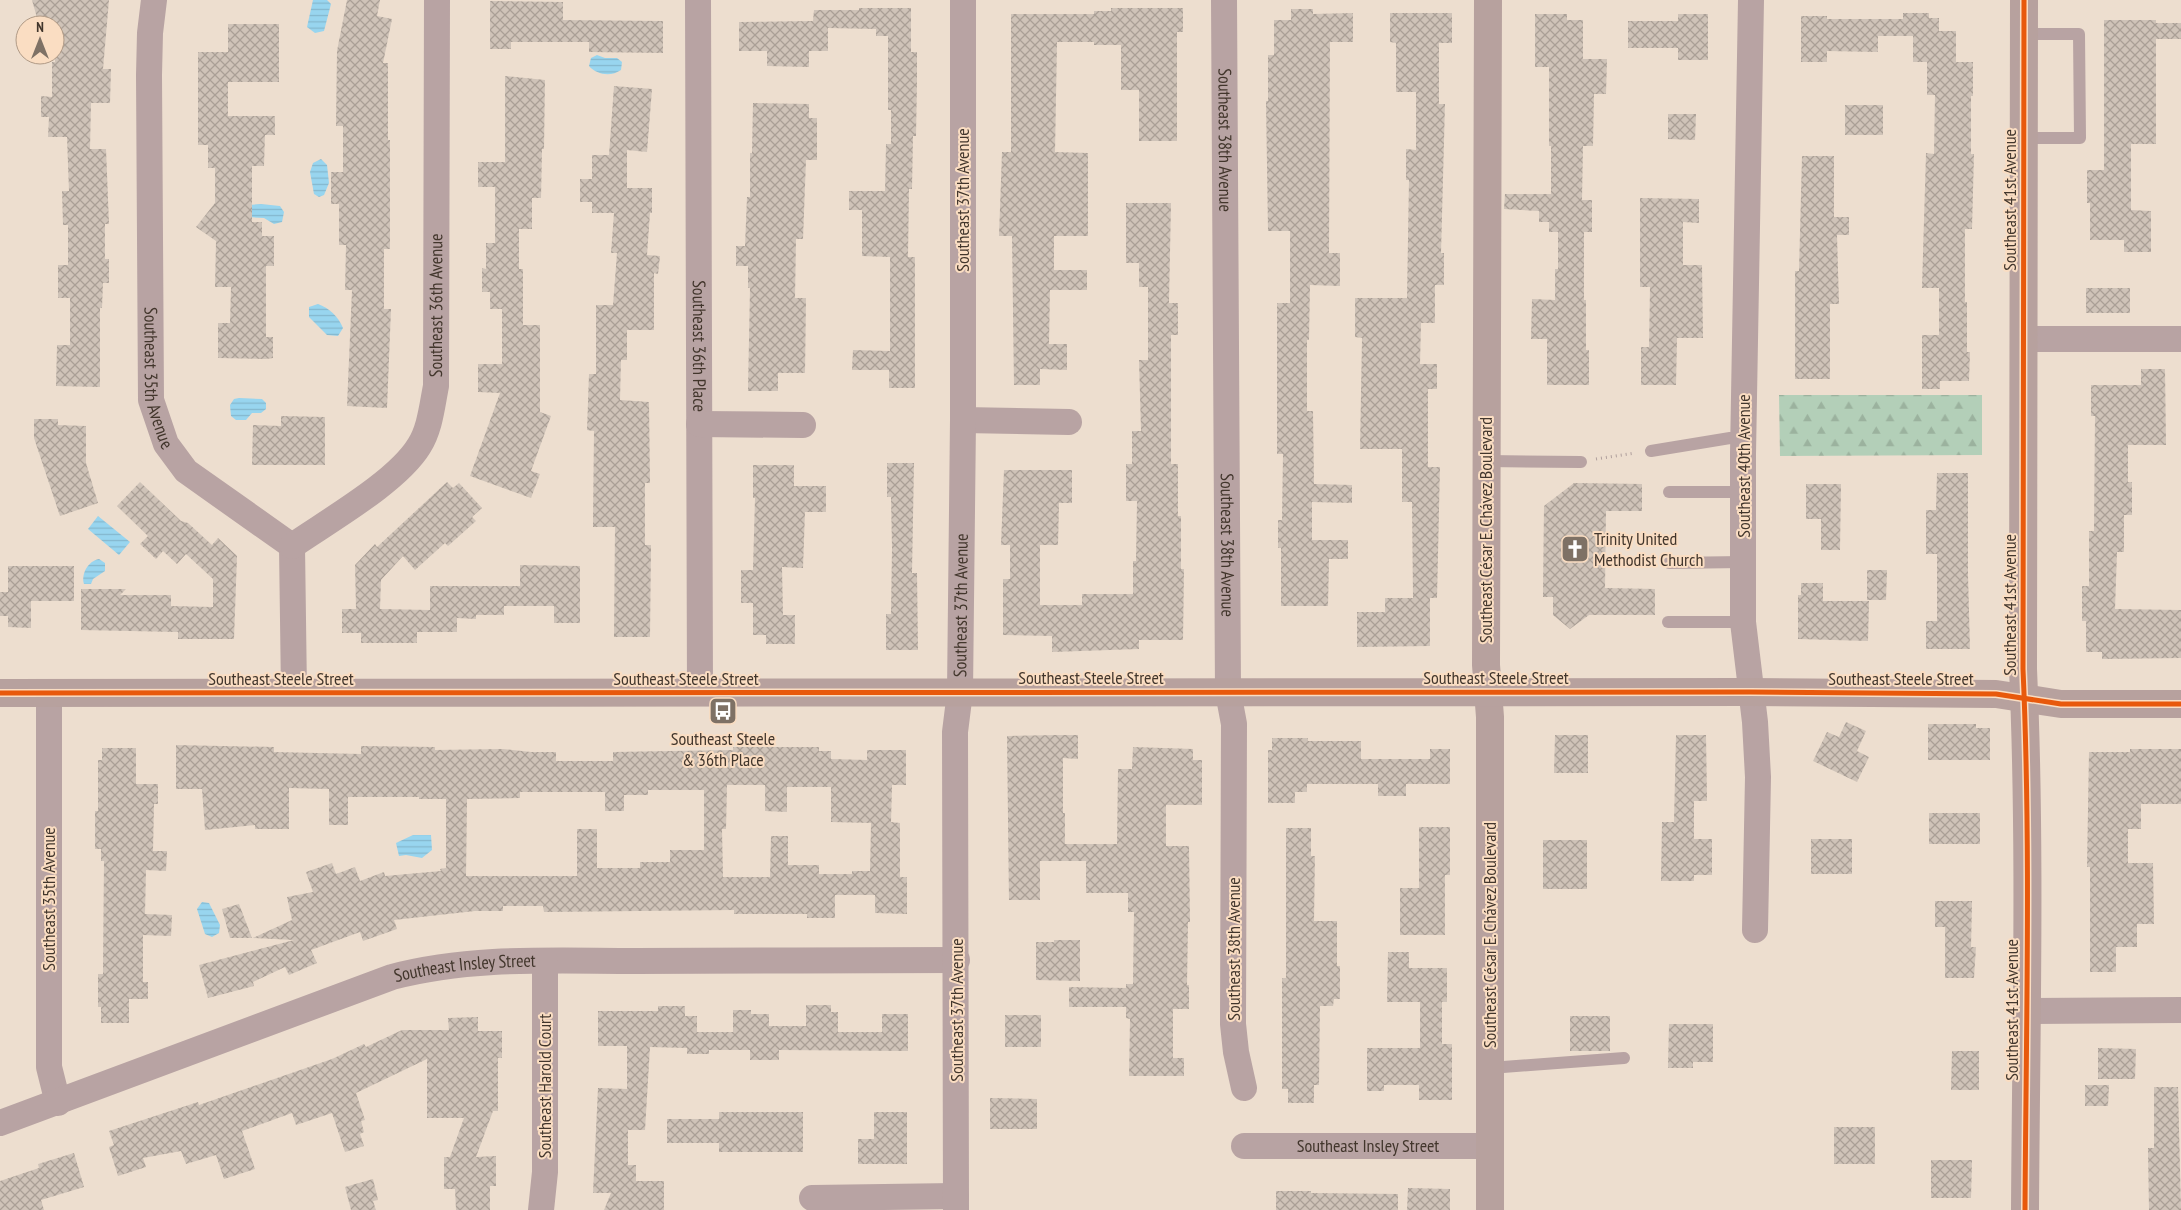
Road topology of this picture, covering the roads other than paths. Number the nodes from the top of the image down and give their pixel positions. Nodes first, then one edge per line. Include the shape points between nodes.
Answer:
1 (154, 0) edge
2 (437, 0) edge
3 (698, 0) edge
4 (963, 0) edge
5 (1224, 0) edge
6 (1488, 0) edge
7 (1750, 0) edge
8 (2024, 0) edge
9 (2024, 34) junction
10 (2024, 138) junction
11 (2023, 339) junction
12 (2181, 339) edge
13 (963, 420) junction
14 (1068, 422) dead end
15 (699, 424) junction
16 (803, 425) dead end
17 (1744, 439) junction
18 (1651, 451) road end
19 (1487, 461) junction
20 (1581, 462) road end
21 (1669, 492) dead end
22 (1743, 492) junction
23 (292, 546) junction
24 (1743, 562) junction
25 (1669, 563) dead end
26 (1668, 622) dead end
27 (1743, 622) junction
28 (1488, 691) junction
29 (700, 692) junction
30 (960, 692) junction
31 (1228, 692) junction
32 (1750, 692) junction
33 (0, 693) edge
34 (49, 693) junction
35 (294, 693) junction
36 (2024, 698) junction
37 (2181, 704) edge
38 (1755, 930) dead end
39 (957, 960) junction
40 (545, 961) junction
41 (2181, 1010) edge
42 (2026, 1011) junction
43 (1624, 1058) dead end
44 (1490, 1068) junction
45 (1244, 1088) dead end
46 (58, 1102) junction
47 (0, 1123) edge
48 (1244, 1146) dead end
49 (1490, 1146) junction
50 (812, 1198) dead end
51 (956, 1203) edge
52 (541, 1210) edge
53 (1490, 1210) edge
54 (2026, 1210) edge

1 - 23 street, Southeast 35th Avenue via 149,75 151,400 166,444 186,470
2 - 23 street, Southeast 36th Avenue via 436,386 428,424 419,446 401,468
3 - 15 street, Southeast 36th Place
4 - 13 street, Southeast 37th Avenue
5 - 31 street, Southeast 38th Avenue
6 - 19 street, Southeast César E. Chávez Boulevard
7 - 17 street, Southeast 40th Avenue
8 - 9 street, Southeast 41st Avenue
9 - 10 street, Southeast 41st Avenue
9 - 10 lane via 2079,34 2080,138
10 - 11 street, Southeast 41st Avenue
11 - 12 street
11 - 36 street, Southeast 41st Avenue
13 - 14 street
13 - 30 street, Southeast 37th Avenue
15 - 16 street
15 - 29 street, Southeast 36th Place
17 - 18 lane via 1730,438
17 - 22 street, Southeast 40th Avenue
19 - 20 lane
19 - 28 street, Southeast César E. Chávez Boulevard
21 - 22 lane
22 - 24 street, Southeast 40th Avenue
23 - 35 street
24 - 25 lane
24 - 27 street, Southeast 40th Avenue
26 - 27 lane
27 - 32 street, Southeast 40th Avenue
28 - 31 street, Southeast Steele Street
28 - 32 street, Southeast Steele Street
28 - 44 street, Southeast César E. Chávez Boulevard
29 - 30 street, Southeast Steele Street
29 - 35 street, Southeast Steele Street
30 - 31 street, Southeast Steele Street
30 - 39 street, Southeast 37th Avenue via 955,732
31 - 45 street, Southeast 38th Avenue via 1234,724 1234,1024
32 - 36 street, Southeast Steele Street via 1996,694
32 - 38 street, Southeast 40th Avenue via 1758,777
33 - 34 street, Southeast Steele Street
34 - 35 street, Southeast Steele Street
34 - 46 street, Southeast 35th Avenue via 49,1067
36 - 37 street, Southeast Steele Street via 2061,704
36 - 42 street, Southeast 41st Avenue
39 - 40 street, Southeast Insley Street
39 - 51 street, Southeast 37th Avenue
40 - 46 street, Southeast Insley Street via 462,963 392,977
40 - 52 street, Southeast Harold Court via 545,1172
41 - 42 street
42 - 54 street, Southeast 41st Avenue
43 - 44 lane
44 - 49 street, Southeast César E. Chávez Boulevard
46 - 47 street, Southeast Insley Street
48 - 49 street, Southeast Insley Street
49 - 53 street, Southeast César E. Chávez Boulevard
50 - 51 street

